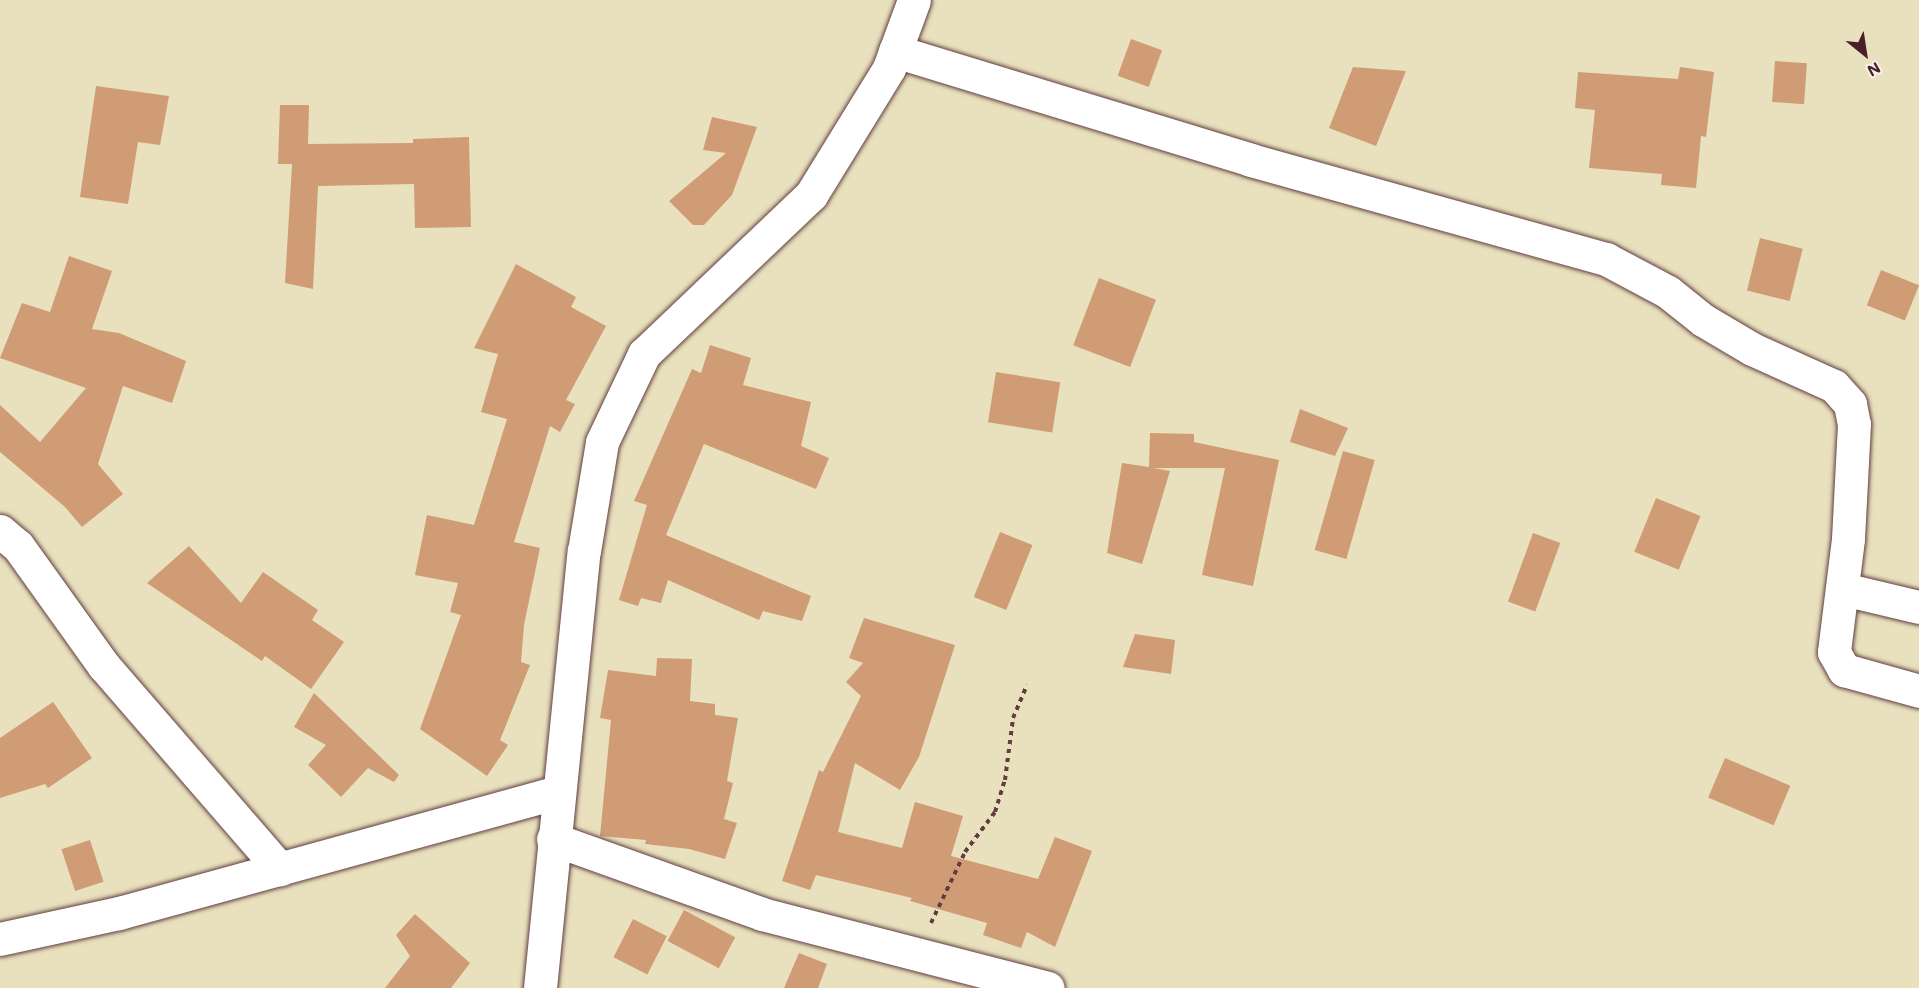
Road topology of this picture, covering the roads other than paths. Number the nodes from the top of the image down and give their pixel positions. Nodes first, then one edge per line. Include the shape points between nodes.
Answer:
1 (914, 0) edge
2 (895, 51) junction
3 (0, 531) edge
4 (1843, 589) junction
5 (1919, 607) edge
6 (1919, 691) edge
7 (558, 792) junction
8 (553, 839) junction
9 (279, 869) junction
10 (0, 939) edge
11 (540, 988) edge
12 (1048, 988) edge

1 - 2 street
2 - 4 street via 1251,160 1606,259 1668,292 1703,320 1752,349 1834,386 1850,404 1854,424
2 - 7 street via 889,68 811,195 644,354 602,442 584,551
3 - 9 street via 18,546 104,666
4 - 5 street
4 - 6 street via 1834,652 1844,670
7 - 8 street
7 - 9 street
8 - 11 street
8 - 12 street via 762,914
9 - 10 street via 119,914

